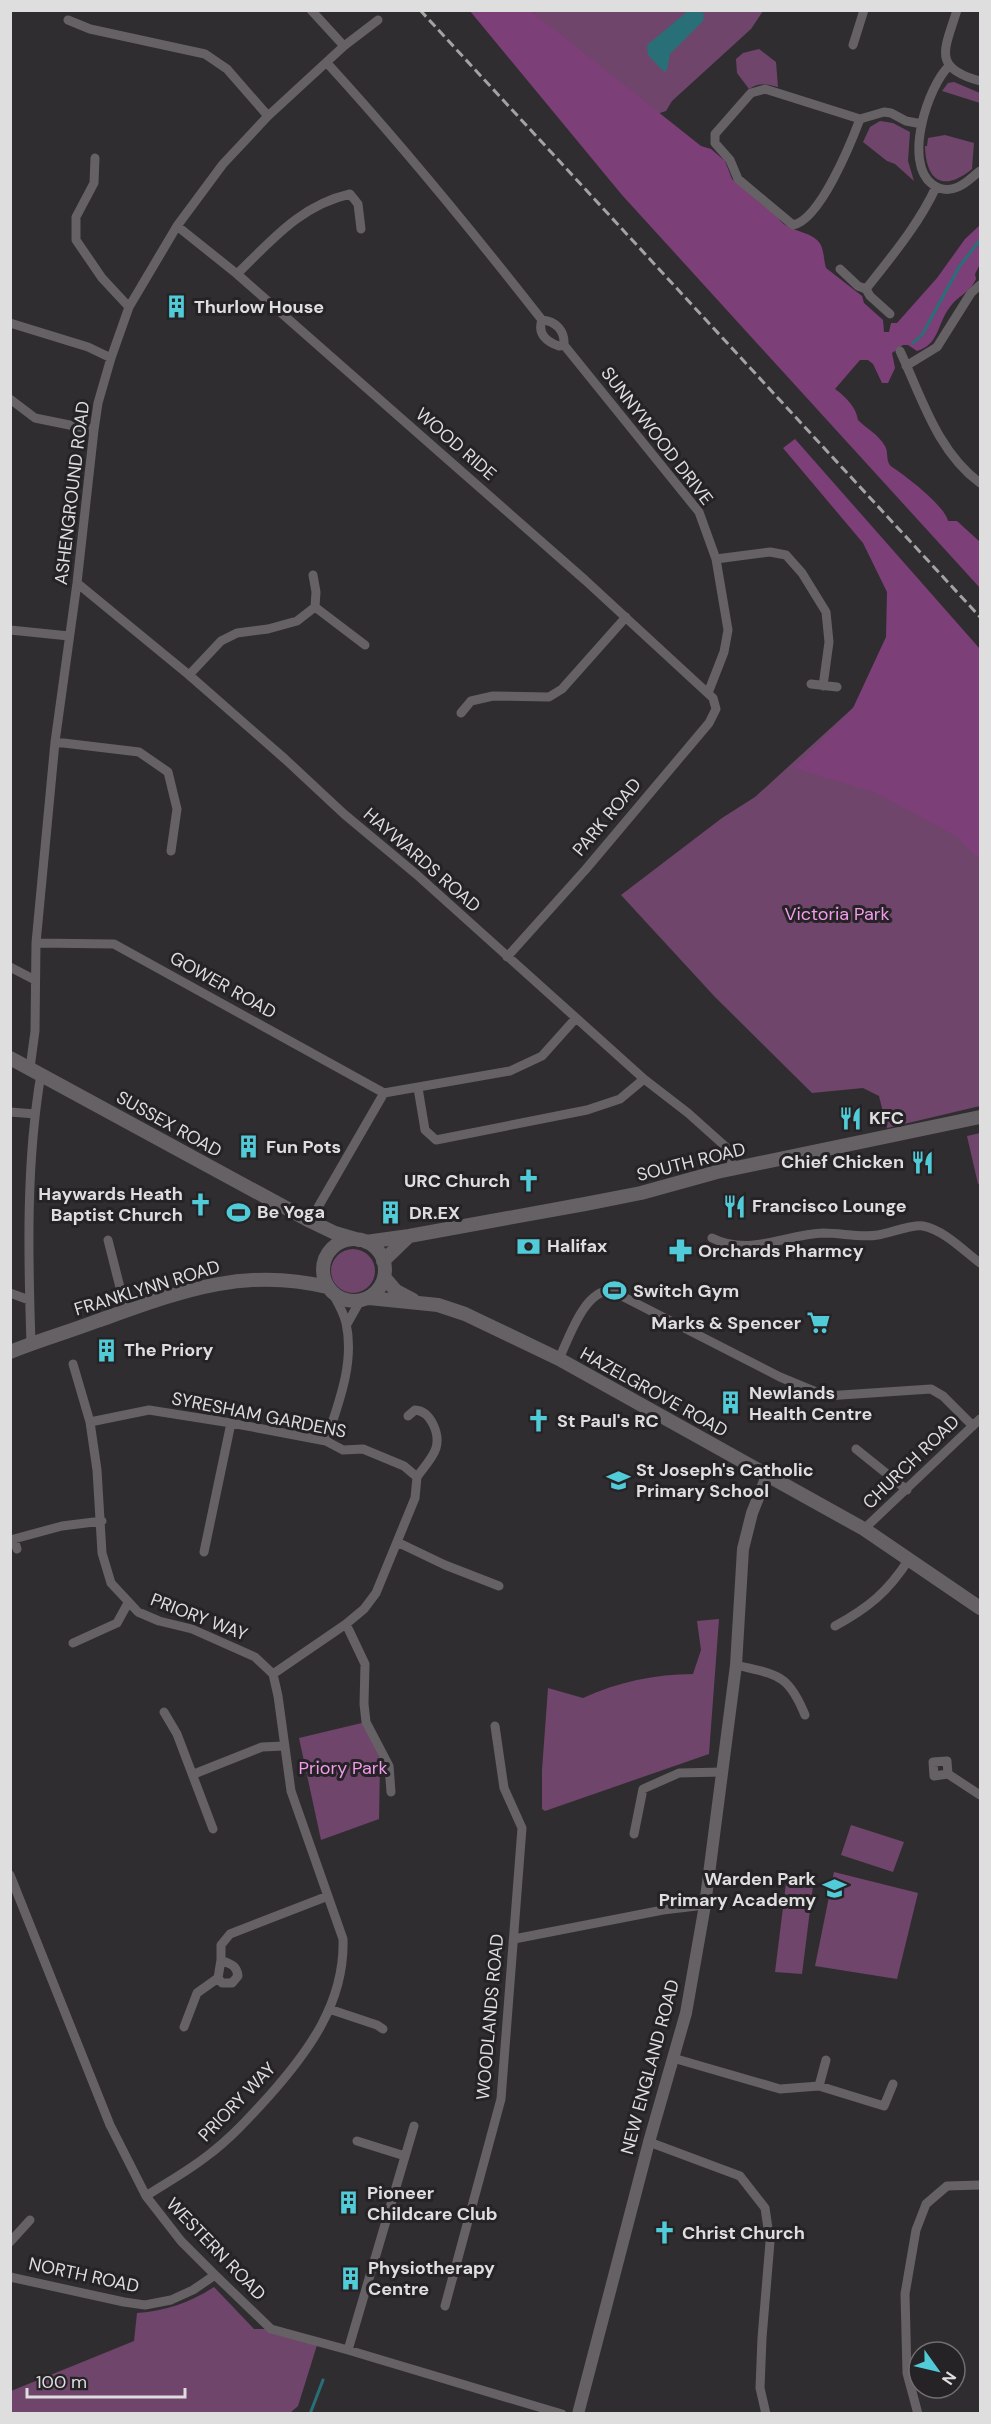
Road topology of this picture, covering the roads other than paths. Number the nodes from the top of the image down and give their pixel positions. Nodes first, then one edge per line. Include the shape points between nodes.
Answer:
1 (311, 10) edge
2 (864, 10) edge
3 (957, 10) edge
4 (68, 20) dead end
5 (378, 20) dead end
6 (853, 45) dead end
7 (344, 46) junction
8 (327, 63) junction
9 (949, 66) junction
10 (981, 81) edge
11 (268, 116) junction
12 (860, 119) junction
13 (922, 124) junction
14 (95, 158) dead end
15 (981, 171) edge
16 (936, 187) junction
17 (177, 226) junction
18 (361, 229) dead end
19 (840, 269) dead end
20 (237, 274) junction
21 (981, 285) edge
22 (866, 289) junction
23 (129, 307) junction
24 (890, 314) dead end
25 (542, 320) junction
26 (10, 323) edge
27 (564, 345) junction
28 (900, 351) dead end
29 (111, 358) junction
30 (906, 366) junction
31 (10, 399) edge
32 (94, 430) junction
33 (981, 483) edge
34 (716, 559) junction
35 (313, 575) dead end
36 (77, 583) junction
37 (315, 607) junction
38 (626, 617) junction
39 (10, 630) edge
40 (69, 636) junction
41 (365, 645) dead end
42 (189, 675) junction
43 (811, 684) dead end
44 (823, 686) junction
45 (837, 687) dead end
46 (708, 693) junction
47 (461, 713) dead end
48 (55, 742) junction
49 (171, 850) dead end
50 (36, 943) junction
51 (507, 957) junction
52 (10, 967) edge
53 (35, 980) junction
54 (576, 1018) junction
55 (10, 1058) edge
56 (36, 1071) junction
57 (644, 1079) junction
58 (418, 1088) junction
59 (384, 1093) junction
60 (10, 1112) edge
61 (35, 1114) junction
62 (981, 1117) edge
63 (734, 1169) junction
64 (310, 1221) junction
65 (409, 1236) junction
66 (712, 1238) dead end
67 (108, 1240) dead end
68 (362, 1241) junction
69 (324, 1261) junction
70 (383, 1261) junction
71 (981, 1263) edge
72 (384, 1277) junction
73 (299, 1280) junction
74 (330, 1290) junction
75 (10, 1293) edge
76 (364, 1299) junction
77 (29, 1300) junction
78 (420, 1304) junction
79 (126, 1311) junction
80 (347, 1324) junction
81 (31, 1343) junction
82 (10, 1352) edge
83 (559, 1359) junction
84 (73, 1364) dead end
85 (408, 1416) dead end
86 (981, 1419) edge
87 (90, 1422) junction
88 (231, 1423) junction
89 (973, 1426) junction
90 (326, 1441) junction
91 (856, 1449) dead end
92 (767, 1476) junction
93 (417, 1477) junction
94 (907, 1490) junction
95 (102, 1521) junction
96 (864, 1529) junction
97 (397, 1542) junction
98 (17, 1549) dead end
99 (204, 1552) dead end
100 (909, 1559) junction
101 (499, 1586) dead end
102 (128, 1603) junction
103 (981, 1608) edge
104 (346, 1624) junction
105 (835, 1626) dead end
106 (73, 1644) dead end
107 (736, 1665) junction
108 (273, 1674) junction
109 (164, 1712) dead end
110 (805, 1715) dead end
111 (495, 1726) dead end
112 (284, 1746) junction
113 (722, 1772) junction
114 (194, 1774) junction
115 (948, 1774) dead end
116 (391, 1792) dead end
117 (981, 1795) edge
118 (213, 1829) dead end
119 (634, 1834) dead end
120 (10, 1875) edge
121 (328, 1896) junction
122 (705, 1905) junction
123 (514, 1939) junction
124 (221, 1960) junction
125 (218, 1978) junction
126 (329, 2009) junction
127 (184, 2026) dead end
128 (383, 2029) dead end
129 (673, 2058) junction
130 (826, 2060) dead end
131 (755, 2071) dead end
132 (752, 2081) junction
133 (893, 2084) dead end
134 (819, 2086) junction
135 (414, 2126) dead end
136 (357, 2141) dead end
137 (650, 2142) junction
138 (405, 2156) junction
139 (981, 2185) edge
140 (146, 2196) junction
141 (30, 2220) dead end
142 (10, 2242) edge
143 (215, 2275) junction
144 (10, 2277) edge
145 (445, 2306) dead end
146 (348, 2350) junction
147 (562, 2414) edge
148 (578, 2414) edge
149 (766, 2414) edge
150 (918, 2414) edge

1 - 7 street
2 - 6 street
3 - 9 street via 946,50
4 - 11 street via 90,29 205,54 227,69
5 - 7 street, ASHENGROUND ROAD
7 - 8 street, ASHENGROUND ROAD
8 - 11 street, ASHENGROUND ROAD
8 - 25 street, SUNNYWOOD DRIVE via 446,198
9 - 10 street via 957,74
9 - 13 street via 938,78
11 - 17 street, ASHENGROUND ROAD via 223,164
12 - 12 street via 829,187 805,219 793,225 738,178 730,160 715,143 715,134 755,91 769,90
12 - 13 street via 884,112
13 - 16 street via 920,163 925,178
14 - 23 street via 94,183 76,217 76,240 102,278
15 - 16 street via 958,187
16 - 22 street via 908,235
17 - 20 street, WOOD RIDE
17 - 23 street, ASHENGROUND ROAD
18 - 20 street via 358,204 350,194 331,198 291,221
19 - 22 street
20 - 38 street, WOOD RIDE
21 - 30 street via 971,293 937,347
22 - 24 street
23 - 29 street, ASHENGROUND ROAD
25 - 27 street, SUNNYWOOD DRIVE via 558,327
25 - 27 street, SUNNYWOOD DRIVE via 541,333 545,339
26 - 29 street
27 - 34 street, SUNNYWOOD DRIVE via 699,512
28 - 30 street
29 - 32 street, ASHENGROUND ROAD
30 - 33 street via 948,452
31 - 32 street via 35,418
32 - 36 street, ASHENGROUND ROAD
34 - 44 street via 770,552 786,555 802,573 826,612 829,642
34 - 46 street, SUNNYWOOD DRIVE via 728,630
35 - 37 street
36 - 40 street, ASHENGROUND ROAD
36 - 42 street, HAYWARDS ROAD
37 - 41 street
37 - 42 street via 297,621 237,633 221,641
38 - 46 street, WOOD RIDE
38 - 47 street via 562,688 549,697 493,696 471,701
39 - 40 street
40 - 48 street, ASHENGROUND ROAD
42 - 51 street, HAYWARDS ROAD
43 - 44 street
44 - 45 street
46 - 51 street, PARK ROAD via 716,710 709,723
48 - 49 street via 139,752 168,772 177,809
48 - 50 street, ASHENGROUND ROAD
50 - 53 street, ASHENGROUND ROAD
50 - 59 street, GOWER ROAD via 114,944
51 - 54 street, HAYWARDS ROAD
52 - 53 street
53 - 56 street, ASHENGROUND ROAD
54 - 57 street, HAYWARDS ROAD
54 - 58 street via 542,1056 510,1071
55 - 56 main road, SUSSEX ROAD
56 - 61 street, ASHENGROUND ROAD
56 - 64 main road, SUSSEX ROAD
57 - 58 street via 620,1099 587,1110 436,1140 425,1130
57 - 63 street, HAYWARDS ROAD via 726,1147
58 - 59 street
59 - 64 street
60 - 61 street
61 - 77 street, ASHENGROUND ROAD
62 - 63 main road, SOUTH ROAD
63 - 65 main road, SOUTH ROAD via 641,1193
64 - 68 main road, SUSSEX ROAD
64 - 69 main road via 321,1234
65 - 68 main road, SOUTH ROAD
65 - 70 main road
66 - 71 street via 724,1244 751,1247 823,1233 878,1235 922,1226 944,1236
67 - 79 street
68 - 69 main road via 340,1242
68 - 70 main road via 374,1246
69 - 73 main road, FRANKLYNN ROAD
69 - 74 main road via 323,1277
70 - 72 main road
72 - 76 main road via 376,1293
72 - 78 main road, HAZELGROVE ROAD via 396,1291
73 - 74 main road, FRANKLYNN ROAD
73 - 79 main road, FRANKLYNN ROAD via 229,1281
74 - 76 main road via 341,1299
74 - 80 street
75 - 77 street
76 - 78 main road, HAZELGROVE ROAD
76 - 80 street
77 - 81 street, ASHENGROUND ROAD
78 - 83 main road, HAZELGROVE ROAD via 465,1314
79 - 81 main road, FRANKLYNN ROAD
80 - 90 street via 342,1393
81 - 82 main road, FRANKLYNN ROAD
83 - 89 street via 588,1302 595,1294 612,1291 780,1377 826,1396 931,1389 943,1395
83 - 92 main road, HAZELGROVE ROAD
84 - 87 street, PRIORY WAY
85 - 93 street via 415,1410 423,1412 436,1436 436,1450
86 - 89 street, CHURCH ROAD
87 - 88 street, SYRESHAM GARDENS via 149,1410
87 - 95 street, PRIORY WAY
88 - 90 street, SYRESHAM GARDENS
88 - 99 street
89 - 94 street, CHURCH ROAD
90 - 93 street, SYRESHAM GARDENS via 343,1449 363,1449 404,1466
91 - 94 street
92 - 96 main road, HAZELGROVE ROAD
92 - 107 street, NEW ENGLAND ROAD via 743,1549
93 - 97 street via 415,1498
94 - 96 street, CHURCH ROAD
95 - 98 street via 62,1526 14,1539
95 - 102 street, PRIORY WAY via 102,1553 111,1583
96 - 100 main road, HAZELGROVE ROAD
97 - 101 street
97 - 104 street via 376,1593
100 - 103 main road, HAZELGROVE ROAD
100 - 105 street via 887,1590 862,1611
102 - 106 street via 117,1623
102 - 108 street, PRIORY WAY via 159,1621 192,1629 255,1657
104 - 108 street
104 - 116 street via 365,1664 366,1722 389,1766
107 - 110 street via 775,1674 795,1691
107 - 113 street, NEW ENGLAND ROAD
108 - 112 street, PRIORY WAY
109 - 114 street
111 - 123 street, WOODLANDS ROAD via 504,1788 522,1828
112 - 114 street via 262,1747
112 - 121 street, PRIORY WAY via 291,1791
113 - 119 street via 679,1773 643,1789
113 - 122 street, NEW ENGLAND ROAD
114 - 118 street
115 - 117 street
120 - 140 street, WESTERN ROAD via 110,2125
121 - 124 street via 230,1934 221,1945
121 - 126 street, PRIORY WAY via 340,1925 344,1960
122 - 123 street
122 - 129 street, NEW ENGLAND ROAD via 686,2013
123 - 145 street, WOODLANDS ROAD via 501,2099
124 - 125 street
124 - 125 street via 232,1964 238,1976 226,1984
125 - 127 street via 196,1993
126 - 128 street
126 - 140 street, PRIORY WAY via 304,2055 249,2119 207,2157
129 - 132 street
129 - 137 street, NEW ENGLAND ROAD
130 - 134 street
131 - 132 street
132 - 134 street via 780,2089
133 - 134 street via 884,2106
135 - 138 street
136 - 138 street
137 - 148 street, NEW ENGLAND ROAD
137 - 149 street via 740,2176 765,2208 770,2242 760,2388
138 - 146 street
139 - 150 street via 947,2186 926,2204 916,2230 905,2294 907,2373
140 - 143 street, WESTERN ROAD via 181,2241
141 - 142 street
143 - 144 street, NORTH ROAD via 171,2300 145,2305
143 - 146 street, WESTERN ROAD via 271,2329
146 - 147 street, WESTERN ROAD

